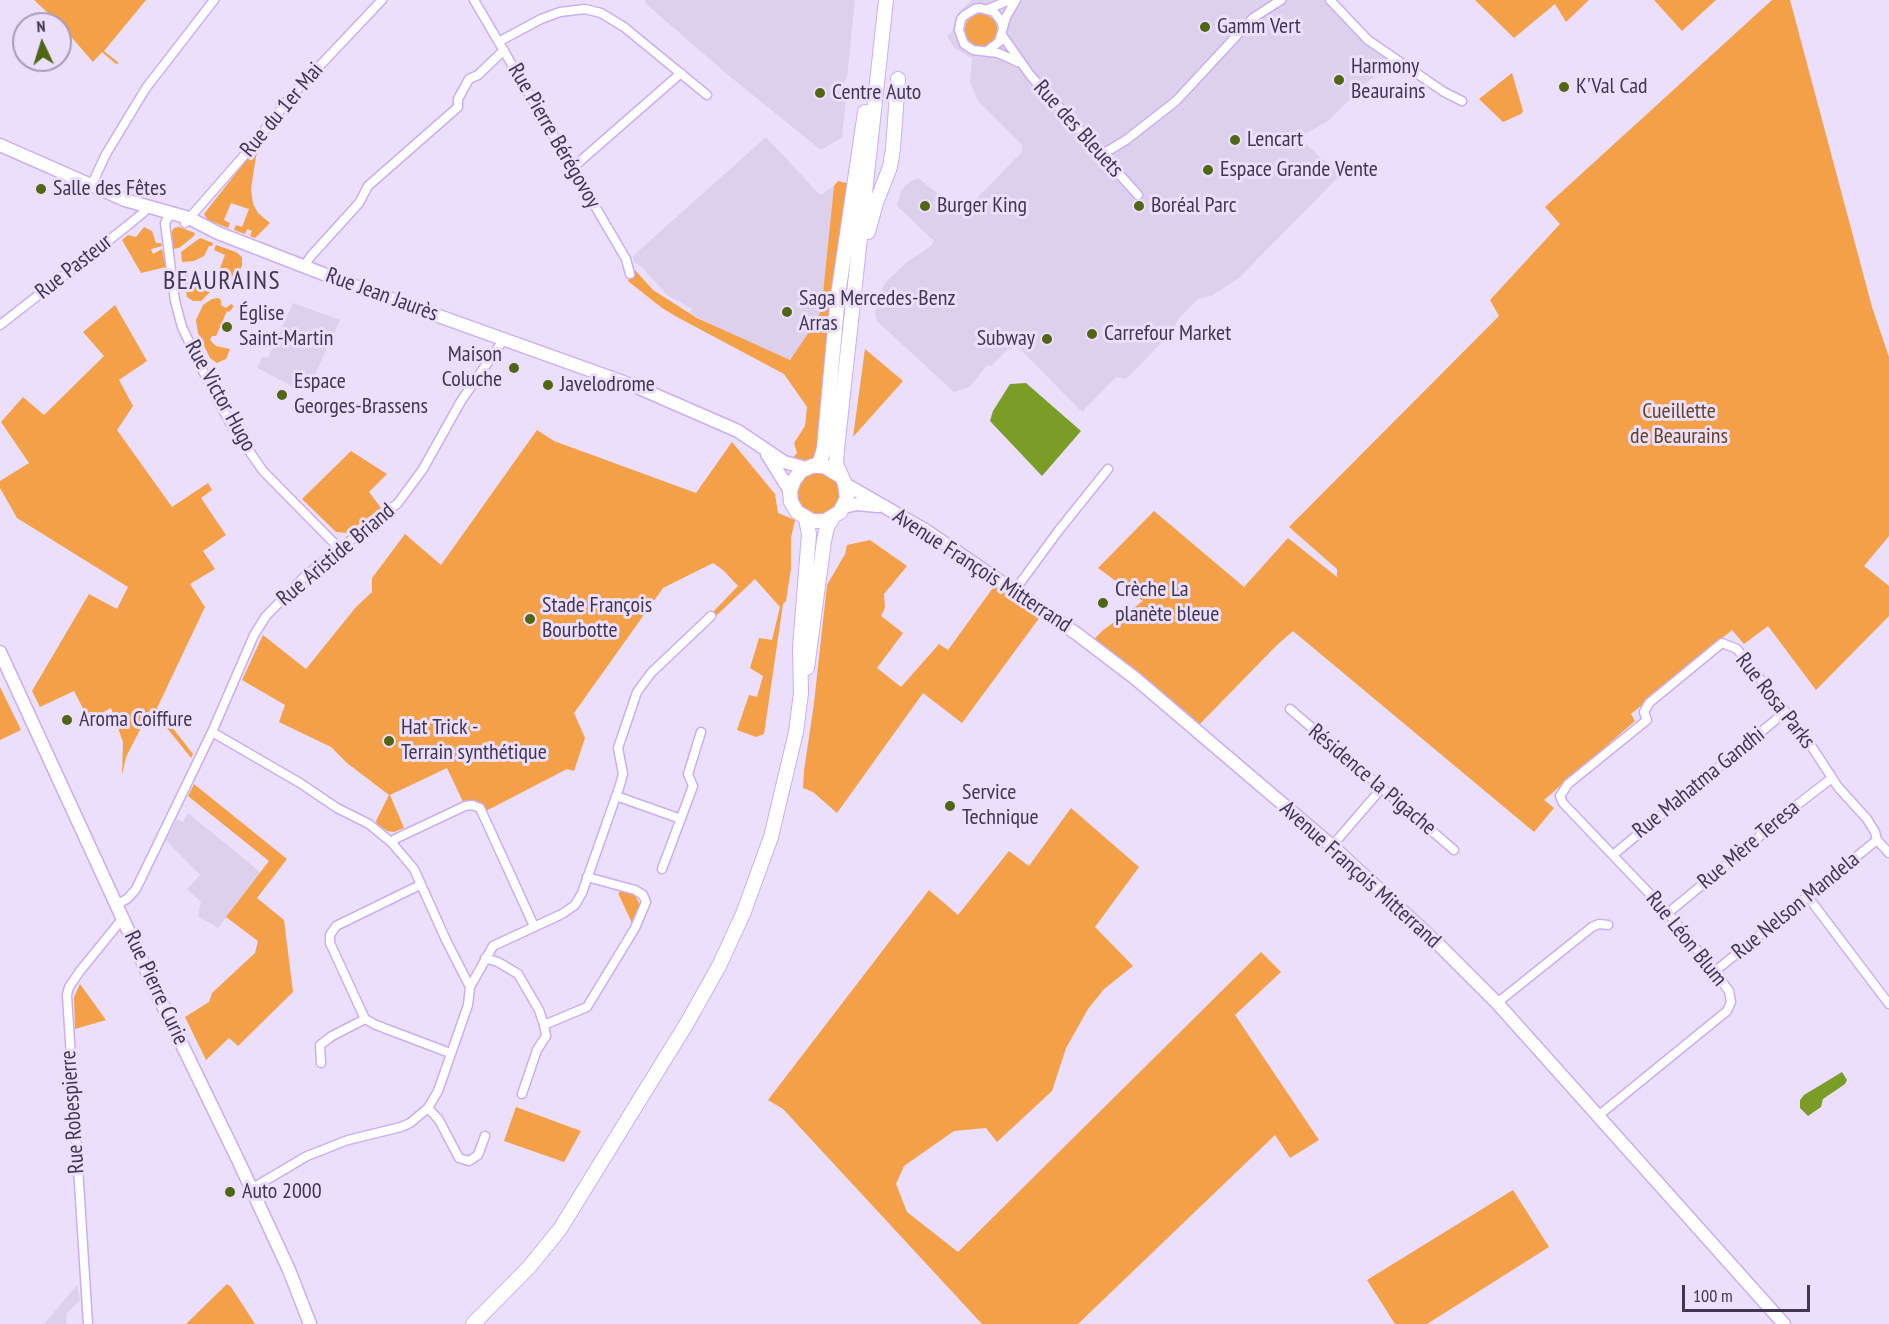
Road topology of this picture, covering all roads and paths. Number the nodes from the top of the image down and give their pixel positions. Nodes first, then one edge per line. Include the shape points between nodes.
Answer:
1 (214, 0) edge
2 (382, 0) edge
3 (474, 0) edge
4 (879, 0) edge
5 (886, 0) edge
6 (1010, 0) edge
7 (1016, 0) edge
8 (1281, 0) edge
9 (1330, 0) edge
10 (988, 9) junction
11 (1002, 31) junction
12 (502, 46) junction
13 (987, 51) junction
14 (1020, 63) junction
15 (681, 73) junction
16 (898, 79) dead end
17 (707, 95) dead end
18 (1462, 101) dead end
19 (0, 145) edge
20 (1101, 155) junction
21 (571, 166) junction
22 (91, 186) junction
23 (1138, 195) dead end
24 (145, 210) junction
25 (169, 216) junction
26 (187, 221) junction
27 (304, 266) junction
28 (630, 274) dead end
29 (855, 292) junction
30 (0, 325) edge
31 (504, 339) junction
32 (763, 448) junction
33 (812, 467) junction
34 (1108, 469) dead end
35 (842, 479) junction
36 (790, 491) junction
37 (843, 507) junction
38 (882, 507) junction
39 (806, 519) junction
40 (832, 519) junction
41 (339, 548) junction
42 (1016, 590) junction
43 (711, 616) dead end
44 (0, 652) edge
45 (801, 693) junction
46 (1290, 709) dead end
47 (1785, 712) junction
48 (212, 732) junction
49 (701, 732) dead end
50 (1832, 778) junction
51 (1381, 789) junction
52 (616, 796) junction
53 (1563, 803) joint
54 (681, 819) junction
55 (1877, 840) junction
56 (392, 843) junction
57 (1332, 846) junction
58 (1454, 850) dead end
59 (1889, 854) edge
60 (1612, 855) junction
61 (662, 869) dead end
62 (587, 877) junction
63 (420, 885) junction
64 (1808, 897) junction
65 (117, 904) junction
66 (1668, 913) junction
67 (123, 918) junction
68 (1608, 925) dead end
69 (534, 926) junction
70 (485, 958) junction
71 (1714, 972) junction
72 (470, 987) junction
73 (1498, 1004) junction
74 (1889, 1004) edge
75 (366, 1019) junction
76 (544, 1025) junction
77 (450, 1053) junction
78 (321, 1063) dead end
79 (522, 1094) dead end
80 (428, 1108) junction
81 (1598, 1116) junction
82 (485, 1136) dead end
83 (251, 1189) junction
84 (88, 1324) edge
85 (310, 1324) edge
86 (473, 1324) edge
87 (1784, 1324) edge

1 - 22 street via 146,88
2 - 26 street, Rue du 1er Mai via 293,94
3 - 12 street, Rue Pierre Bérégovoy
4 - 33 main road via 838,295 824,448 821,459
5 - 29 main road
6 - 10 street
7 - 11 street
8 - 20 street via 1253,18 1176,101
9 - 18 street via 1368,40
10 - 11 street via 998,16
10 - 13 street via 969,11 961,19 959,30 967,47
11 - 13 street via 999,42
11 - 14 street, Rue des Bleuets
12 - 15 street via 546,16 585,9 612,19
12 - 21 street, Rue Pierre Bérégovoy
12 - 27 street via 478,75 469,79 458,107 368,186 359,203
13 - 14 street
14 - 20 street, Rue des Bleuets
15 - 17 street
15 - 21 street
16 - 29 main road via 890,167 869,225
19 - 22 main road
20 - 23 street, Rue des Bleuets
21 - 28 street, Rue Pierre Bérégovoy via 626,259
22 - 24 main road
24 - 25 main road
24 - 30 street, Rue Pasteur
25 - 26 main road
25 - 41 street, Rue Victor Hugo via 166,235 178,312 210,385 263,471
26 - 27 main road, Rue Jean Jaurès
27 - 31 main road, Rue Jean Jaurès
29 - 35 main road via 837,449 836,464
31 - 32 main road, Rue Jean Jaurès via 684,407 738,431
31 - 41 street, Rue Aristide Briand via 398,503
32 - 33 main road, Rue Jean Jaurès via 784,462
32 - 36 main road
33 - 35 main road via 830,468
33 - 36 main road via 794,480
34 - 42 street
35 - 37 main road via 847,498
35 - 38 main road, Avenue François Mitterrand
36 - 39 main road via 794,507
37 - 38 main road
37 - 40 main road
38 - 42 main road, Avenue François Mitterrand via 925,530
39 - 40 main road
39 - 45 main road via 809,534
40 - 45 main road via 824,541
41 - 48 street, Rue Aristide Briand via 266,616
42 - 57 main road, Avenue François Mitterrand via 1136,679
43 - 52 street via 637,692 618,748 622,774
44 - 65 main road, Rue Pierre Curie
45 - 86 main road via 790,762 771,837 719,966 560,1229
46 - 51 street, Résidence la Pigache
47 - 50 street, Rue Rosa Parks
47 - 53 street, Rue Rosa Parks via 1737,649 1722,644 1649,703 1644,712 1647,720 1568,784 1560,796
47 - 60 street, Rue Mahatma Gandhi
48 - 56 street via 369,824
48 - 65 street, Rue Aristide Briand via 136,889
49 - 54 street via 688,774 693,786
50 - 55 street, Rue Rosa Parks via 1867,819
50 - 66 street, Rue Mère Teresa
51 - 57 street
51 - 58 street, Résidence la Pigache
52 - 54 street
52 - 62 street
53 - 60 street, Rue Léon Blum
54 - 61 street
55 - 59 street, Rue Rosa Parks
55 - 64 street, Rue Nelson Mandela
56 - 63 street via 414,870
56 - 69 street via 395,838 465,806 480,808
57 - 73 main road, Avenue François Mitterrand
60 - 66 street, Rue Léon Blum
62 - 69 street via 575,905
62 - 76 street via 635,890 646,902 635,928 587,1007
63 - 72 street
63 - 75 street via 336,926 330,935 330,943
64 - 71 street, Rue Nelson Mandela
64 - 74 street
65 - 67 main road, Rue Pierre Curie
66 - 71 street, Rue Léon Blum
67 - 83 main road, Rue Pierre Curie
67 - 84 street, Rue Robespierre via 69,987 66,1002
68 - 73 street via 1592,927
69 - 70 street via 493,946
70 - 72 street
70 - 76 street via 518,975
71 - 81 street, Rue Léon Blum via 1729,992 1731,1002 1727,1011
72 - 77 street via 468,1005
73 - 81 main road, Avenue François Mitterrand
75 - 77 street
75 - 78 street via 320,1045
76 - 79 street via 546,1036
77 - 80 street
80 - 82 street via 439,1120 459,1158 469,1161 478,1155
80 - 83 street via 410,1123 307,1156
81 - 87 main road, Avenue François Mitterrand
83 - 85 main road, Rue Pierre Curie

